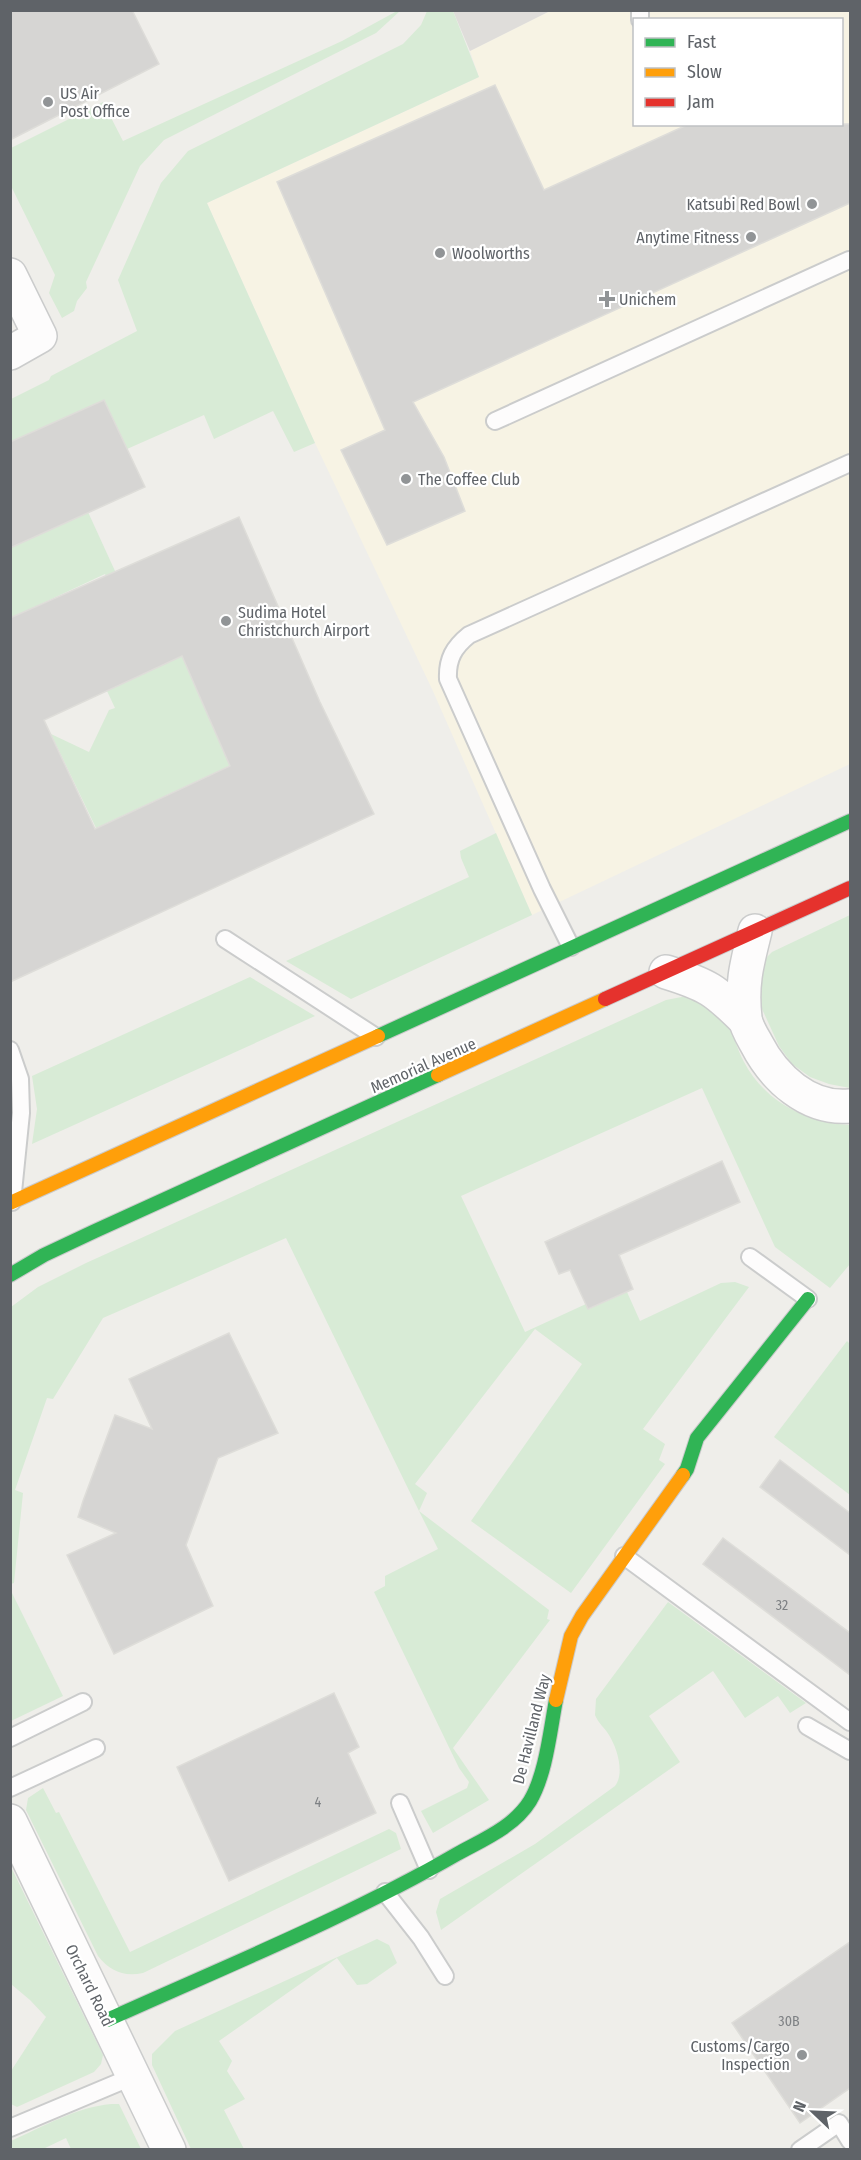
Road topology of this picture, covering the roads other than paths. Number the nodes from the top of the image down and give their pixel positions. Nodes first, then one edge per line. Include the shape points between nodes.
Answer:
1 (849, 260) edge
2 (10, 276) edge
3 (10, 353) edge
4 (495, 421) dead end
5 (850, 463) edge
6 (850, 821) edge
7 (850, 888) edge
8 (755, 931) junction
9 (225, 939) dead end
10 (571, 947) junction
11 (666, 972) junction
12 (746, 1020) junction
13 (376, 1037) junction
14 (10, 1050) edge
15 (850, 1106) edge
16 (11, 1203) edge
17 (750, 1257) dead end
18 (10, 1275) edge
19 (808, 1299) joint
20 (624, 1556) junction
21 (83, 1702) dead end
22 (850, 1722) edge
23 (807, 1726) dead end
24 (10, 1738) edge
25 (96, 1748) dead end
26 (850, 1750) edge
27 (10, 1788) edge
28 (400, 1803) dead end
29 (10, 1821) edge
30 (429, 1870) junction
31 (385, 1892) junction
32 (445, 1976) dead end
33 (107, 2020) junction
34 (134, 2076) junction
35 (10, 2128) edge
36 (850, 2141) edge
37 (169, 2150) edge
38 (800, 2150) edge

1 - 4 lane
2 - 3 street via 40,336
5 - 10 lane via 470,635 452,653 447,665 448,679
6 - 10 main road
7 - 8 main road, Memorial Avenue
8 - 11 main road, Memorial Avenue
8 - 12 street via 743,980
9 - 13 lane
10 - 13 main road
11 - 12 street via 700,982
11 - 18 main road, Memorial Avenue via 44,1255
12 - 15 street via 763,1057 783,1081 819,1102
13 - 16 main road
14 - 16 lane via 20,1080 21,1113
17 - 19 lane
19 - 20 main road, De Havilland Way via 697,1438 687,1469
20 - 22 lane
20 - 30 main road, De Havilland Way via 571,1636 540,1778 530,1802 500,1830
21 - 24 lane
23 - 26 lane
25 - 27 lane
28 - 30 lane
29 - 33 street, Orchard Road
30 - 31 main road, De Havilland Way
31 - 32 lane
31 - 33 main road, De Havilland Way
33 - 34 street, Orchard Road
34 - 35 lane
34 - 37 street, Orchard Road
36 - 38 lane via 839,2123

